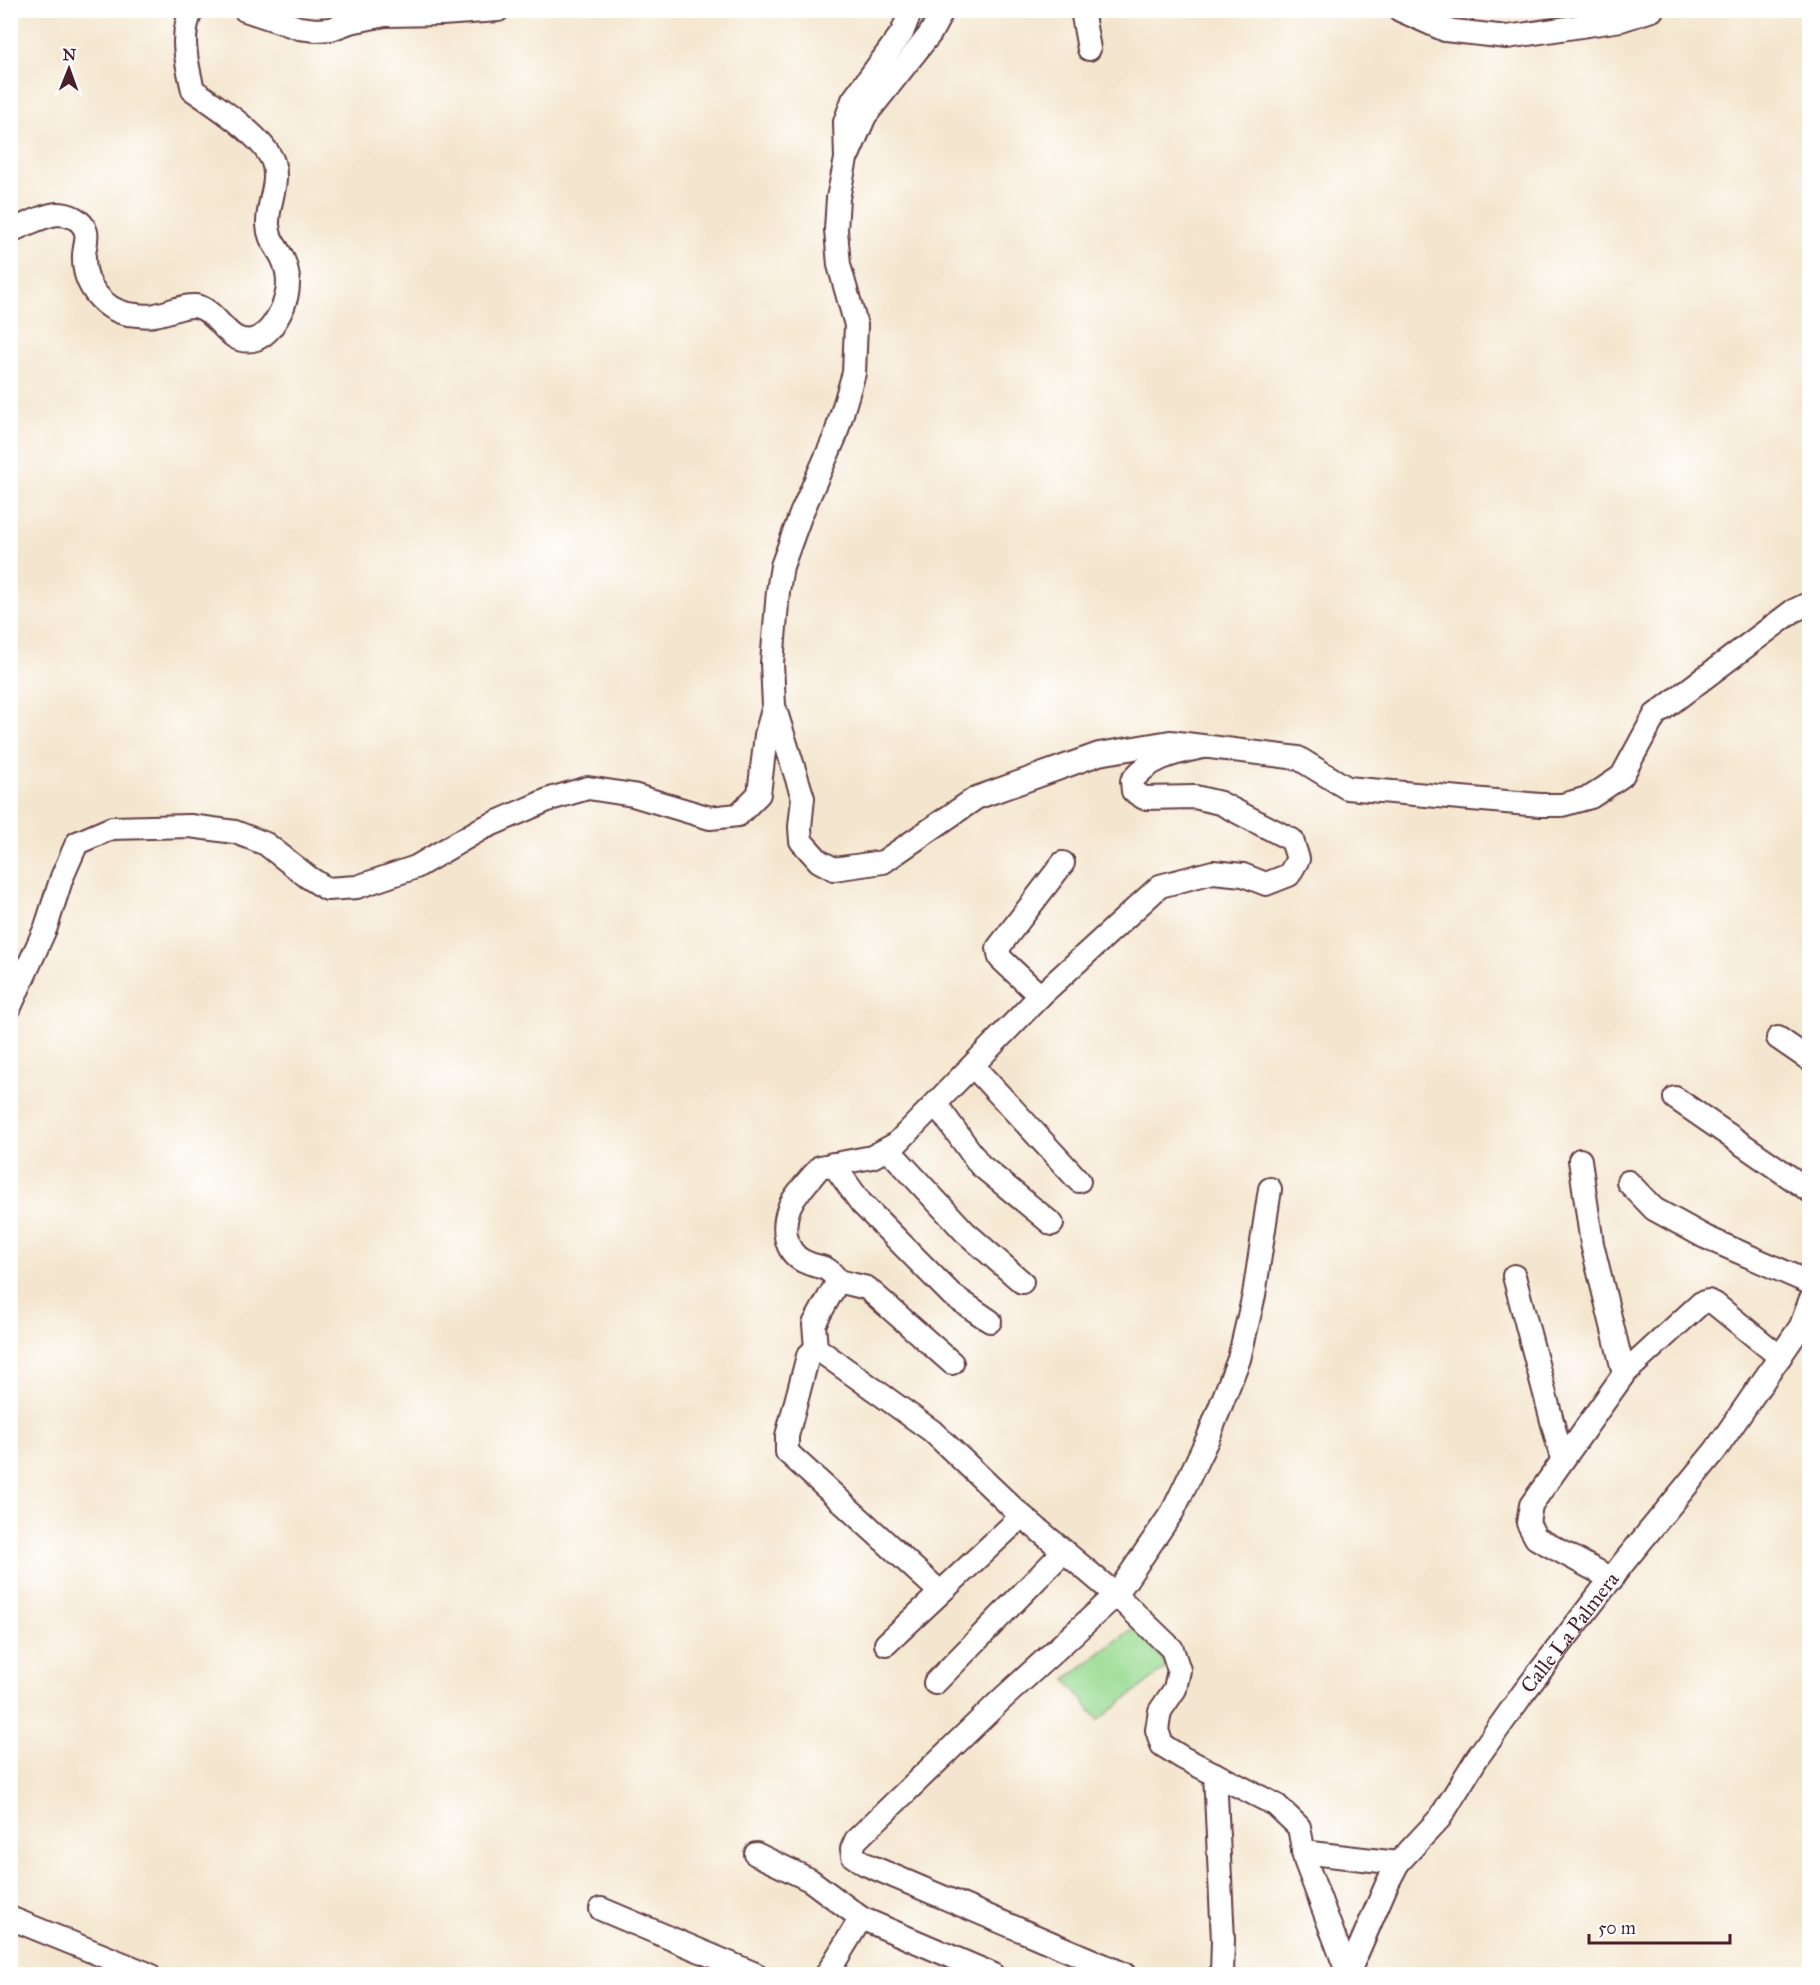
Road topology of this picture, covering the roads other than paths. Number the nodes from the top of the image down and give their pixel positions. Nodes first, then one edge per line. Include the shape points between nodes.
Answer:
1 (192, 10) edge
2 (245, 10) edge
3 (498, 10) edge
4 (911, 10) edge
5 (943, 10) edge
6 (1082, 10) edge
7 (1400, 10) edge
8 (1652, 10) edge
9 (1089, 49) dead end
10 (846, 159) junction
11 (10, 231) edge
12 (1809, 603) edge
13 (774, 706) junction
14 (1203, 747) junction
15 (1063, 863) dead end
16 (1040, 996) junction
17 (10, 1007) edge
18 (1778, 1038) dead end
19 (1809, 1060) edge
20 (973, 1066) junction
21 (1675, 1098) dead end
22 (936, 1104) junction
23 (888, 1149) junction
24 (1580, 1160) dead end
25 (833, 1164) junction
26 (1079, 1181) dead end
27 (1628, 1182) dead end
28 (1270, 1189) dead end
29 (1809, 1191) edge
30 (1052, 1224) dead end
31 (1514, 1276) dead end
32 (838, 1281) junction
33 (1022, 1282) dead end
34 (1809, 1283) edge
35 (1809, 1301) edge
36 (990, 1321) dead end
37 (816, 1348) junction
38 (1780, 1357) junction
39 (952, 1363) dead end
40 (1624, 1374) junction
41 (1562, 1459) junction
42 (1022, 1516) junction
43 (1064, 1551) junction
44 (1612, 1579) junction
45 (940, 1592) junction
46 (1116, 1595) junction
47 (886, 1644) dead end
48 (935, 1683) dead end
49 (1215, 1774) junction
50 (1303, 1852) junction
51 (756, 1854) dead end
52 (1398, 1863) junction
53 (600, 1909) dead end
54 (10, 1918) edge
55 (861, 1918) junction
56 (148, 1974) edge
57 (755, 1974) edge
58 (827, 1974) edge
59 (992, 1974) edge
60 (1125, 1974) edge
61 (1222, 1974) edge
62 (1348, 1974) edge

1 - 11 street via 185,33 186,62 193,90 259,142 273,162 276,182 267,214 269,236 289,276 285,303 274,325 255,339 242,339 195,306 153,316 126,313 100,300 87,279 83,257 86,231 80,221 72,216 53,215
2 - 3 street via 316,30 385,15
4 - 10 street via 902,33 853,100 845,122
5 - 10 street via 930,34 865,116
6 - 9 street
7 - 8 street via 1445,30 1507,37 1622,20
10 - 13 street via 836,230 839,265 856,325 854,373 835,437 782,566 772,663
12 - 14 street via 1655,715 1622,776 1591,796 1562,805 1347,788 1298,758
13 - 14 street via 803,798 801,841 819,861 834,869 883,862 976,798 1099,754 1170,742
13 - 17 street via 766,735 759,794 738,815 710,818 633,795 588,788 550,799 481,829 416,867 357,887 327,889 266,844 235,832 190,826 112,828 77,843 46,927
14 - 16 street via 1168,755 1140,770 1132,781 1133,791 1144,798 1195,797 1220,802 1292,840 1298,859 1289,875 1266,884 1243,875 1213,872 1160,886
15 - 16 street via 998,948 1000,958
16 - 20 street
18 - 19 street
20 - 22 street
20 - 26 street
21 - 29 street
22 - 23 street
22 - 30 street via 980,1165
23 - 25 street via 872,1157
23 - 33 street via 964,1232
24 - 40 street via 1592,1244
25 - 32 street via 820,1167 789,1207 786,1231 787,1246 802,1261 831,1270
25 - 36 street via 861,1203 952,1295
27 - 34 street via 1654,1209 1705,1237
28 - 46 street via 1254,1295 1239,1359 1208,1438 1173,1511
31 - 41 street
32 - 37 street via 814,1324
32 - 39 street via 867,1288
35 - 38 street, Calle La Palmera via 1801,1326
37 - 42 street via 932,1431
37 - 45 street via 808,1356 787,1436 787,1452
38 - 40 street via 1708,1301 1701,1303
38 - 44 street, Calle La Palmera via 1715,1451
40 - 41 street
41 - 44 street via 1531,1505 1527,1523 1536,1538
42 - 43 street
42 - 45 street
43 - 46 street
43 - 48 street
44 - 52 street, Calle La Palmera via 1524,1692 1440,1818
45 - 47 street
46 - 49 street via 1172,1649 1179,1670 1175,1689 1160,1711 1157,1730 1162,1745
46 - 60 street via 1002,1699 856,1840 852,1849 853,1857 865,1864
49 - 50 street via 1276,1805 1299,1827
49 - 61 street via 1224,1940
50 - 52 street
50 - 62 street
51 - 55 street via 810,1880
52 - 62 street, Calle La Palmera
53 - 57 street
54 - 56 street
55 - 58 street
55 - 59 street

